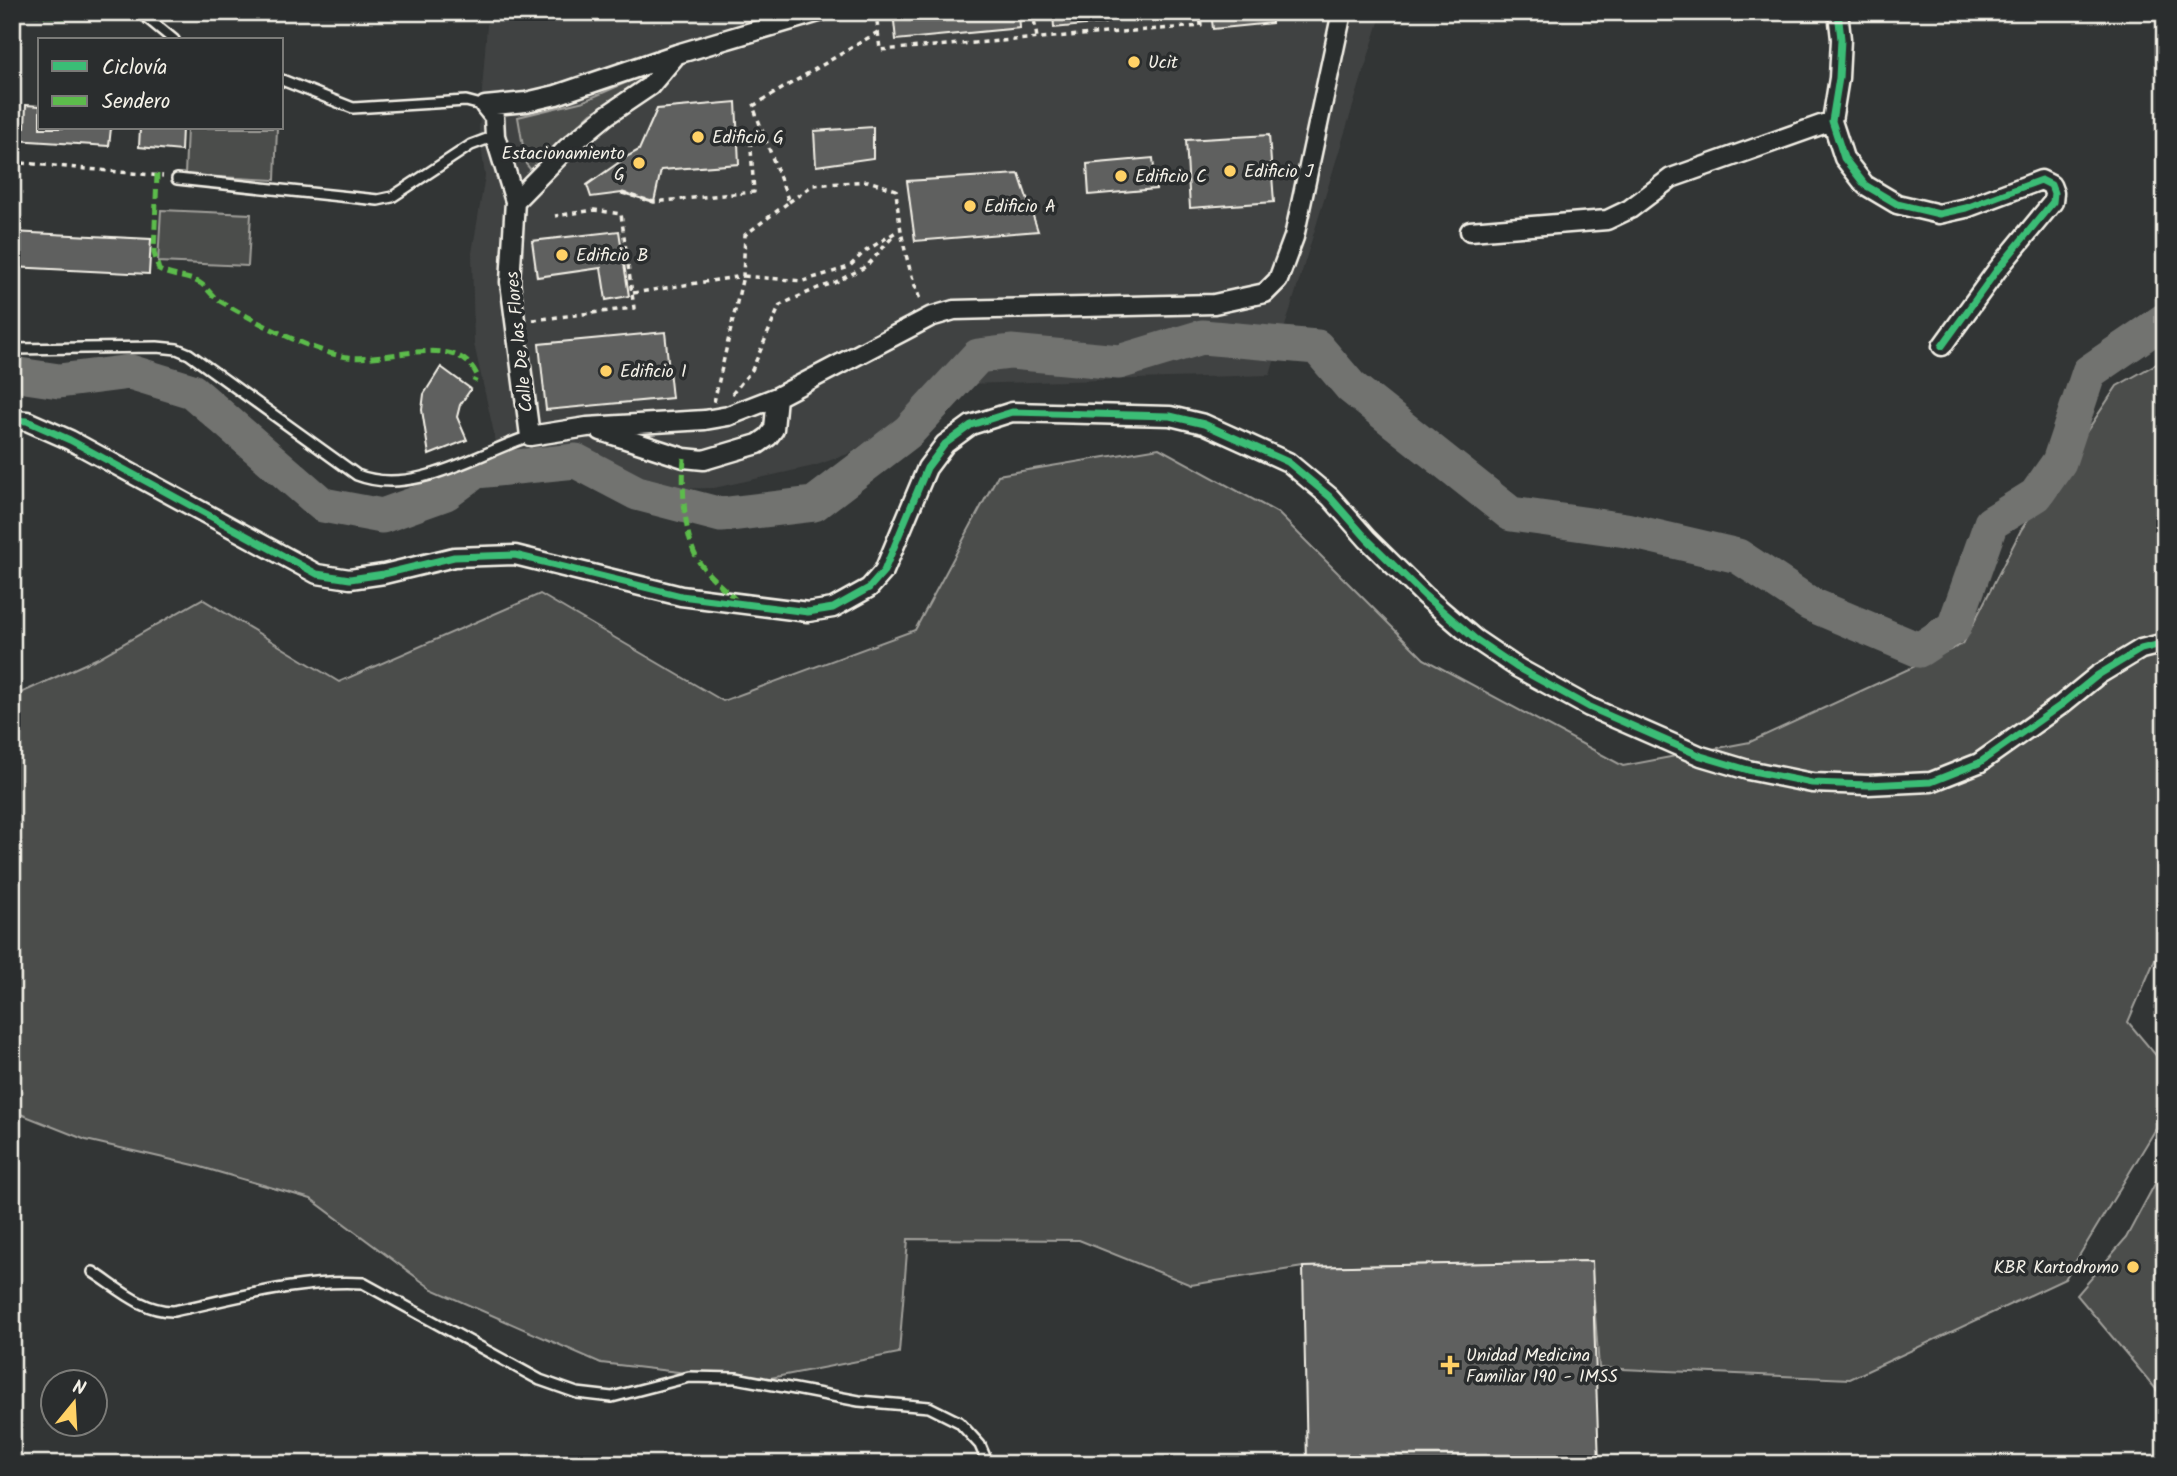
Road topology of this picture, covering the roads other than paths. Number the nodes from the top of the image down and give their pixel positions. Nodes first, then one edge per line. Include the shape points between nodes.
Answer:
1 (140, 12) edge
2 (820, 12) edge
3 (1342, 12) edge
4 (1838, 12) edge
5 (172, 38) edge
6 (677, 54) junction
7 (284, 81) edge
8 (485, 106) junction
9 (1832, 121) junction
10 (495, 136) junction
11 (177, 179) road end
12 (515, 201) junction
13 (1470, 231) dead end
14 (1942, 346) dead end
15 (12, 349) edge
16 (777, 397) junction
17 (12, 420) edge
18 (587, 427) junction
19 (530, 436) junction
20 (2165, 643) edge
21 (93, 1272) dead end
22 (988, 1464) edge

1 - 5 lane
2 - 6 street
3 - 16 street via 1294,237 1278,280 1265,293 1214,304 969,308 930,317
4 - 9 street via 1839,78
6 - 8 street via 556,95
6 - 12 street via 650,86 567,148
7 - 8 lane via 354,108 466,101
8 - 10 street, Calle De las Flores via 494,117
9 - 13 street via 1671,178 1607,220
9 - 14 street via 1844,158 1865,185 1897,204 1939,214 2041,180 2051,185 2053,202
10 - 11 lane via 471,145 392,197 378,200
10 - 12 street, Calle De las Flores
12 - 19 street, Calle De las Flores via 510,282
15 - 19 lane, Calle De las Flores via 177,349 370,480 442,473
16 - 18 street via 705,420
16 - 18 street via 774,429 768,437 704,460 684,458
17 - 20 street via 70,440 317,574 350,579 454,557 515,555 681,596 808,612 833,608 869,588 884,571 927,468 945,444 971,425 1012,412 1170,416 1215,429 1288,462 1330,497 1425,596 1518,668 1589,707 1701,756 1812,783 1931,782 1979,763 2098,675 2141,649
18 - 19 street
21 - 22 lane via 161,1312 335,1281 363,1283 540,1380 577,1393 612,1397 689,1377 736,1378 859,1401 929,1407 959,1422 980,1445

